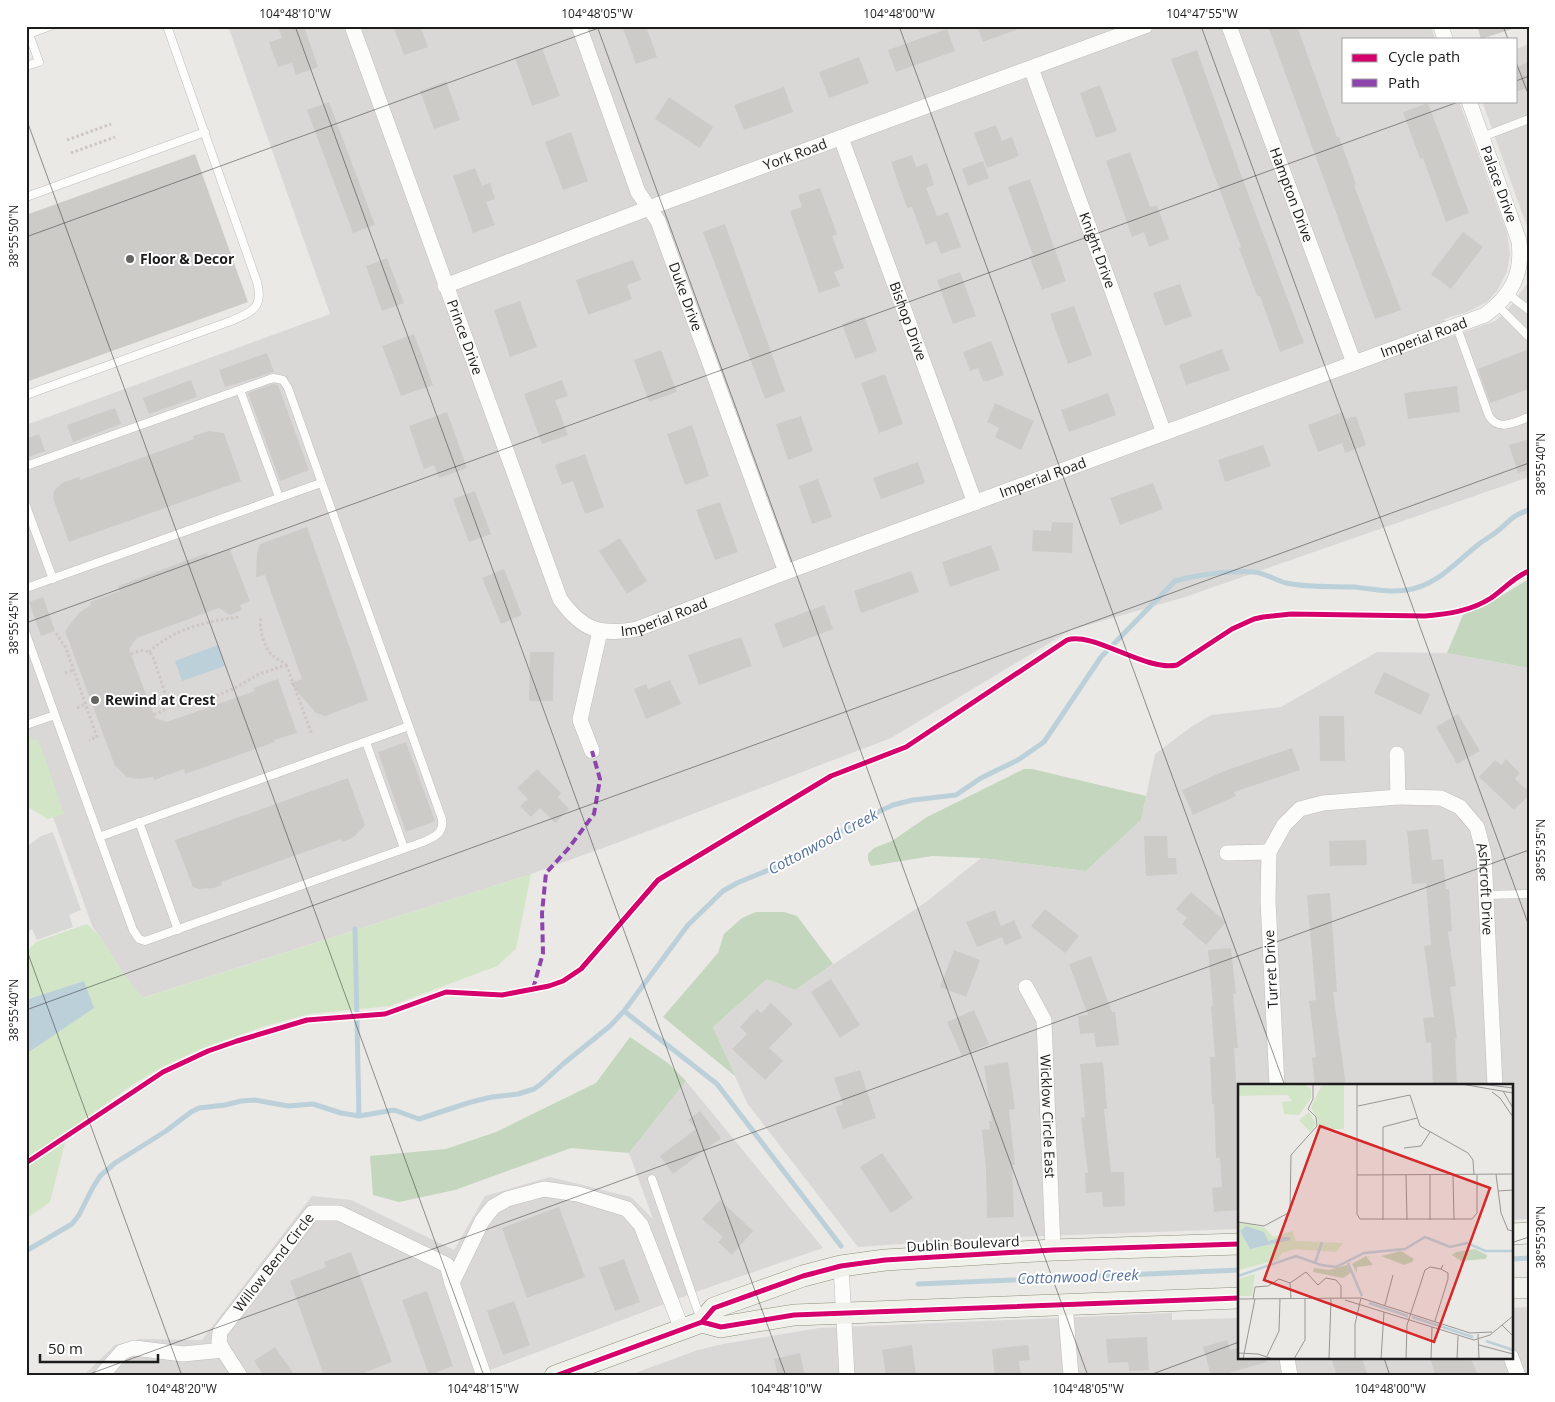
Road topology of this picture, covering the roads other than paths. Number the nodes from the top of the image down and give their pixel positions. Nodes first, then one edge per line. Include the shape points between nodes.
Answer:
1 (50, 26) edge
2 (167, 26) edge
3 (352, 26) edge
4 (579, 26) edge
5 (1145, 26) edge
6 (1228, 26) edge
7 (1441, 26) edge
8 (27, 34) edge
9 (1445, 38) edge
10 (26, 66) edge
11 (1031, 68) junction
12 (1469, 102) edge
13 (1529, 119) edge
14 (205, 132) junction
15 (1482, 137) junction
16 (841, 138) junction
17 (26, 197) edge
18 (648, 208) junction
19 (445, 286) junction
20 (1508, 294) junction
21 (1498, 306) junction
22 (1529, 310) edge
23 (1485, 315) joint
24 (1456, 326) junction
25 (1529, 337) edge
26 (1354, 363) junction
27 (240, 390) junction
28 (26, 395) edge
29 (1529, 416) edge
30 (1164, 433) junction
31 (26, 466) edge
32 (321, 483) junction
33 (279, 497) junction
34 (976, 503) junction
35 (26, 506) edge
36 (786, 572) junction
37 (53, 579) junction
38 (26, 588) edge
39 (600, 631) junction
40 (26, 634) edge
41 (55, 715) junction
42 (26, 725) edge
43 (409, 726) junction
44 (366, 742) junction
45 (592, 751) dead end
46 (1397, 754) dead end
47 (1398, 797) junction
48 (139, 822) junction
49 (99, 837) junction
50 (404, 848) junction
51 (1269, 852) junction
52 (1227, 853) dead end
53 (1529, 894) edge
54 (1486, 895) junction
55 (178, 930) junction
56 (1026, 988) dead end
57 (1277, 1084) edge
58 (1495, 1084) edge
59 (652, 1178) dead end
60 (1529, 1233) edge
61 (1512, 1234) edge
62 (1238, 1244) edge
63 (1053, 1250) junction
64 (841, 1266) junction
65 (452, 1283) junction
66 (1512, 1288) edge
67 (1529, 1288) edge
68 (1238, 1298) edge
69 (1065, 1304) junction
70 (843, 1314) junction
71 (702, 1322) junction
72 (682, 1329) junction
73 (223, 1350) junction
74 (1286, 1360) edge
75 (1512, 1360) edge
76 (597, 1368) edge
77 (101, 1376) edge
78 (240, 1376) edge
79 (484, 1376) edge
80 (555, 1376) edge
81 (847, 1376) edge
82 (1070, 1376) edge
83 (1290, 1376) edge
84 (1518, 1376) edge

1 - 8 lane
2 - 14 lane
3 - 19 street, Prince Drive
4 - 18 street, Duke Drive via 638,192
5 - 11 street, York Road
6 - 26 street, Hampton Drive
7 - 9 street
8 - 10 lane via 39,62
11 - 16 street, York Road
11 - 30 street, Knight Drive
12 - 15 street, Palace Drive
13 - 15 lane
14 - 17 lane
14 - 28 lane via 257,282 259,300 255,309 231,321
15 - 20 street, Palace Drive via 1519,240 1521,258
16 - 18 street, York Road
16 - 34 street, Bishop Drive
18 - 19 street, York Road
18 - 36 street, Duke Drive via 658,221
19 - 39 street, Prince Drive via 560,599 581,622
20 - 21 street, Palace Drive
20 - 22 lane
21 - 23 street, Palace Drive
21 - 25 lane
23 - 24 street, Imperial Road
24 - 26 street, Imperial Road
24 - 29 lane via 1492,422 1509,425
26 - 30 street, Imperial Road
27 - 31 lane
27 - 32 lane via 274,378 286,383
27 - 33 lane
30 - 34 street, Imperial Road
32 - 33 lane
32 - 43 lane
33 - 37 lane
34 - 36 street, Imperial Road
35 - 37 lane
36 - 39 street, Imperial Road via 637,629
37 - 38 lane
39 - 45 street via 580,720
40 - 41 lane
41 - 42 lane
41 - 49 lane
43 - 44 lane
43 - 50 lane via 443,822 440,832 434,837
44 - 48 lane
44 - 50 lane
46 - 47 street
47 - 51 street, Turret Drive via 1323,803 1300,809 1284,825
47 - 54 street, Ashcroft Drive via 1441,798 1460,808 1477,827 1484,854
48 - 49 lane
48 - 55 lane
49 - 55 lane via 136,936 148,941
50 - 55 lane
51 - 52 street
51 - 57 street, Turret Drive via 1268,900
53 - 54 lane
54 - 58 street, Ashcroft Drive
56 - 63 street, Wicklow Circle East via 1044,1020
59 - 71 lane
60 - 61 main road
62 - 63 main road, Dublin Boulevard
63 - 64 main road, Dublin Boulevard via 885,1260
64 - 70 street
64 - 71 main road, Dublin Boulevard via 714,1308
65 - 72 street via 482,1221 493,1207 508,1198 544,1189 578,1194 627,1209 641,1225
65 - 73 street, Willow Bend Circle via 447,1265 339,1213 312,1213 220,1332 219,1342
65 - 79 street, Willow Bend Circle
66 - 67 main road
68 - 69 main road, Dublin Boulevard
69 - 70 main road, Dublin Boulevard
69 - 82 street
70 - 71 main road, Dublin Boulevard via 794,1316 721,1327
70 - 81 street
71 - 72 main road, Dublin Boulevard
72 - 76 main road, Dublin Boulevard
73 - 77 street via 183,1354 134,1348 122,1352
73 - 78 street
74 - 83 street
75 - 84 street
76 - 80 main road, Dublin Boulevard

